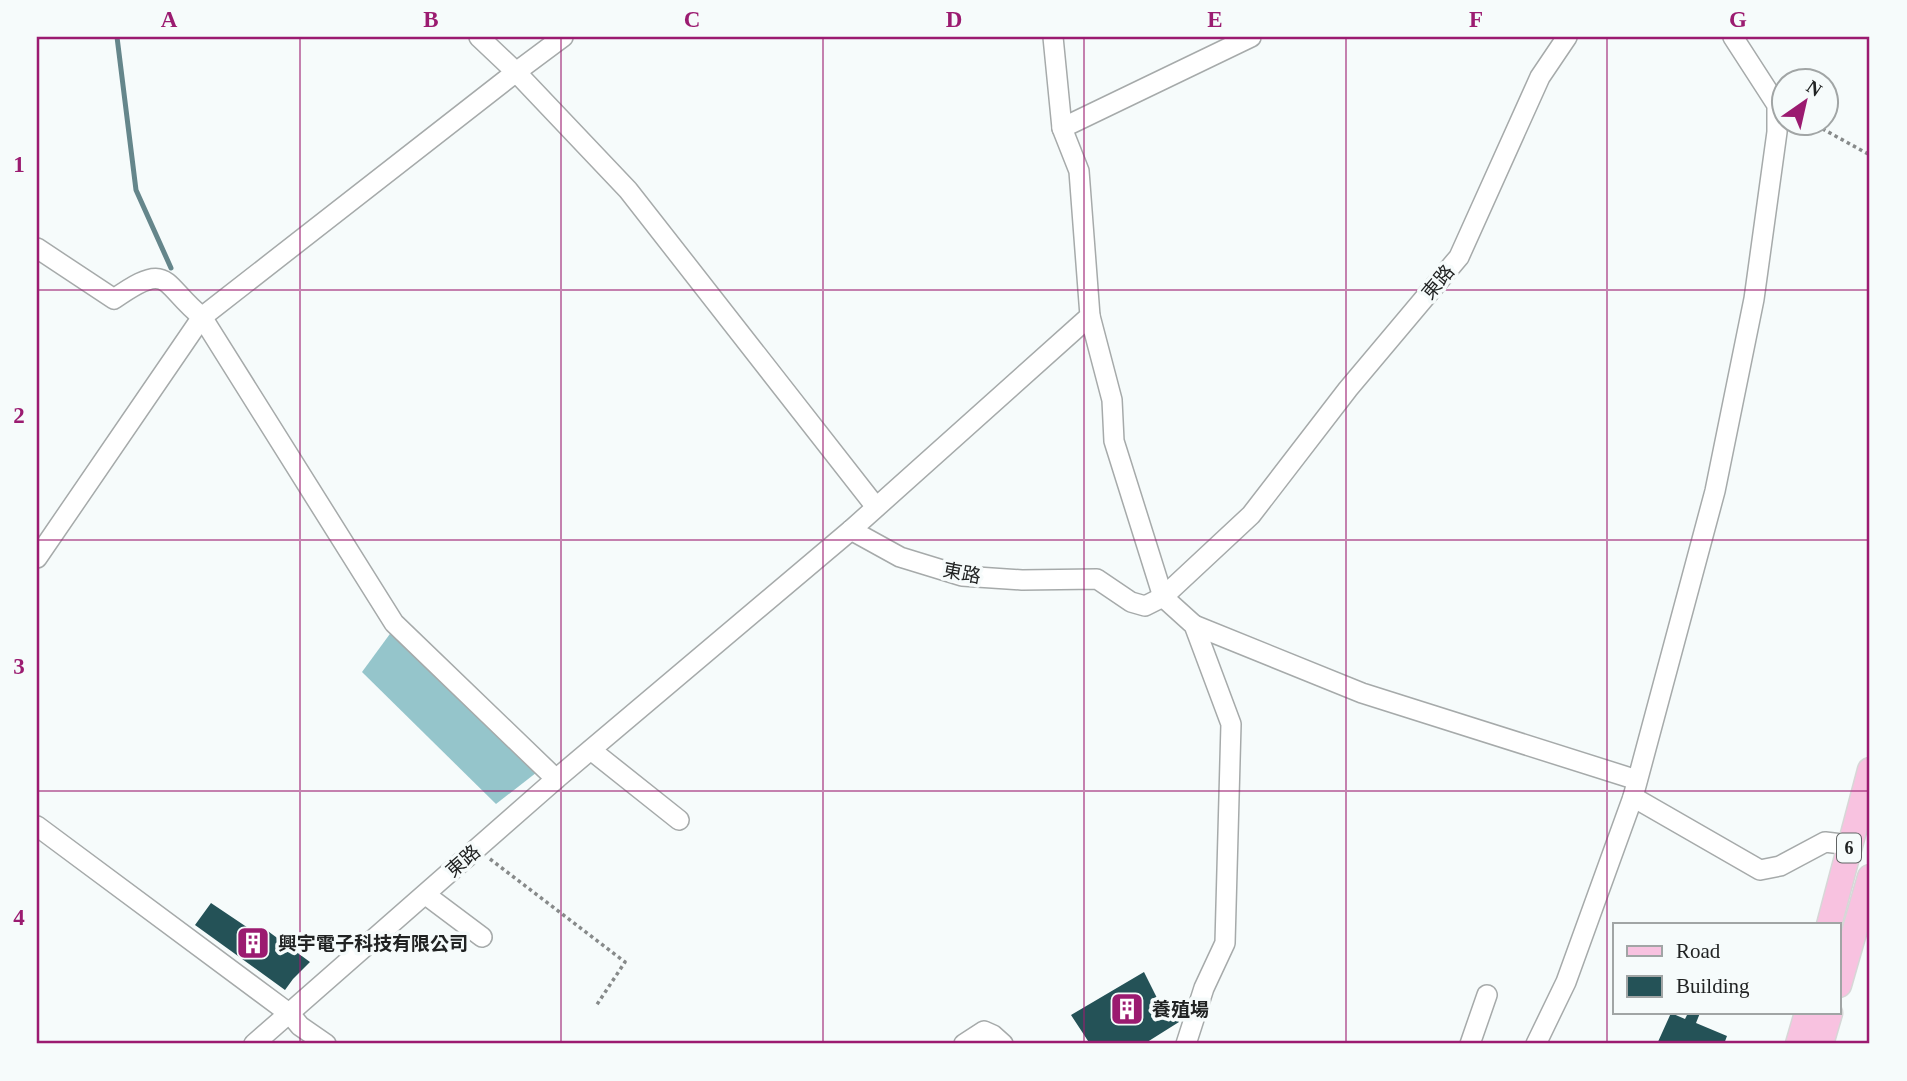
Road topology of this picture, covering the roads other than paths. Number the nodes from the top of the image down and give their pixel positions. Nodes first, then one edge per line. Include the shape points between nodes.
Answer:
1 (479, 37) edge
2 (563, 37) edge
3 (1053, 37) edge
4 (1251, 37) edge
5 (1566, 37) edge
6 (1733, 37) edge
7 (516, 72) junction
8 (1062, 128) junction
9 (37, 248) edge
10 (1090, 316) junction
11 (202, 317) junction
12 (876, 508) junction
13 (851, 530) junction
14 (37, 558) edge
15 (1163, 597) junction
16 (1194, 625) junction
17 (592, 750) junction
18 (1870, 770) edge
19 (556, 779) junction
20 (1635, 788) junction
21 (679, 820) dead end
22 (37, 826) edge
23 (1850, 845) junction
24 (1870, 877) edge
25 (426, 895) junction
26 (1830, 923) edge
27 (482, 937) dead end
28 (1840, 982) edge
29 (1487, 995) dead end
30 (290, 1014) junction
31 (1807, 1014) edge
32 (1830, 1014) edge
33 (254, 1044) edge
34 (326, 1044) edge
35 (964, 1044) edge
36 (1003, 1044) edge
37 (1186, 1044) edge
38 (1470, 1044) edge
39 (1536, 1044) edge
40 (1798, 1044) edge
41 (1821, 1044) edge

1 - 7 lane
2 - 7 lane
3 - 8 lane
4 - 8 lane
5 - 15 lane, 東路 via 1540,77 1459,257 1251,514
6 - 20 lane via 1777,104 1777,132 1754,299 1715,491
7 - 11 lane
7 - 12 lane via 628,190
8 - 10 lane via 1079,171
9 - 11 lane via 114,299 132,286 165,279
10 - 12 lane
10 - 15 lane via 1112,400 1114,441
11 - 14 lane
11 - 19 lane via 394,623
12 - 13 lane
13 - 15 lane, 東路 via 900,557 961,576 1097,579 1145,606
13 - 17 lane, 東路
15 - 16 lane
16 - 20 lane via 1362,693
16 - 37 lane via 1231,724 1225,943
17 - 19 lane, 東路
17 - 21 lane
18 - 23 main road, 6
19 - 25 lane, 東路
20 - 23 lane via 1760,870 1780,866 1825,842
20 - 39 lane via 1566,982
22 - 30 lane
23 - 26 main road, 6
24 - 28 main road, 6
25 - 27 lane
25 - 30 lane, 東路
29 - 38 lane
30 - 33 lane, 東路
30 - 34 lane
31 - 40 main road
32 - 41 main road
35 - 36 lane via 984,1031

